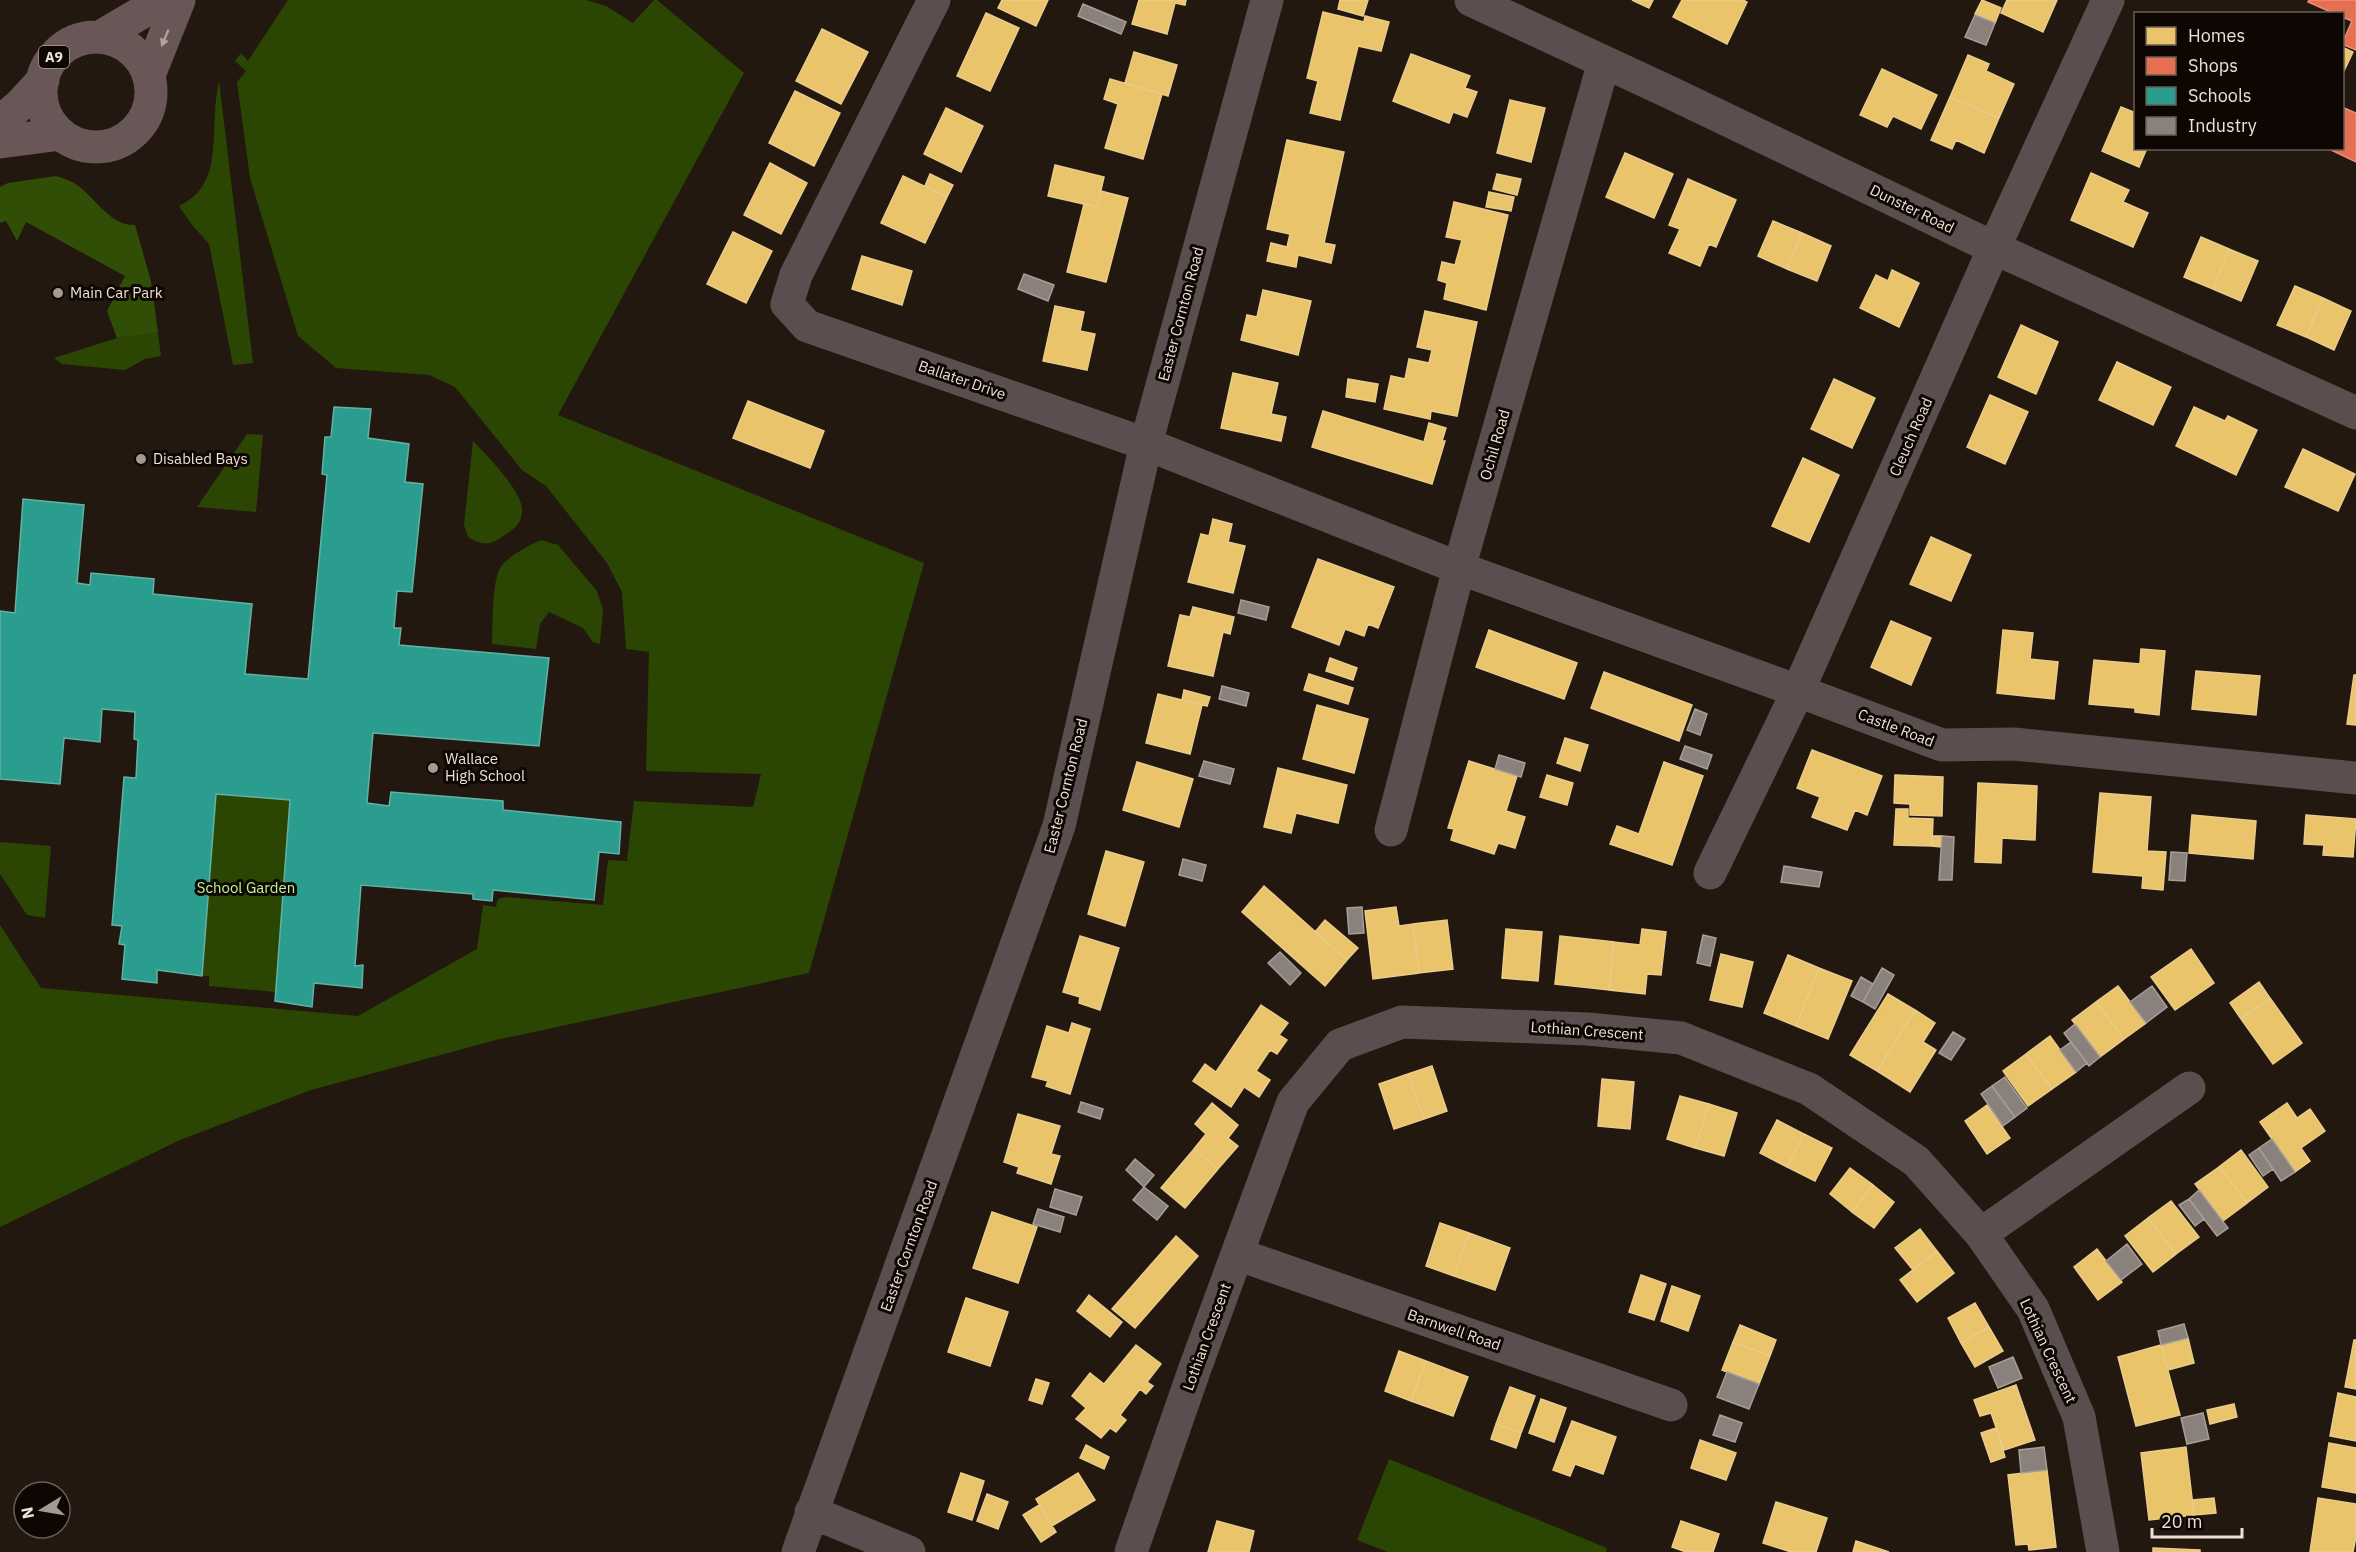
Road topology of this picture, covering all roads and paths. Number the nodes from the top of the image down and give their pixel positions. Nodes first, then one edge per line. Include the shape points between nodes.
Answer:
1 (163, 0) edge
2 (179, 0) edge
3 (934, 0) edge
4 (1267, 0) edge
5 (1471, 0) edge
6 (2108, 0) edge
7 (100, 37) junction
8 (1604, 62) junction
9 (149, 75) junction
10 (43, 80) junction
11 (0, 122) edge
12 (61, 134) junction
13 (0, 142) edge
14 (1994, 248) junction
15 (2356, 413) edge
16 (1146, 444) junction
17 (1459, 568) junction
18 (1798, 691) junction
19 (2356, 778) edge
20 (1391, 830) dead end
21 (1710, 873) dead end
22 (2189, 1088) dead end
23 (1981, 1234) junction
24 (1237, 1254) junction
25 (1671, 1405) dead end
26 (811, 1512) junction
27 (798, 1552) edge
28 (909, 1552) edge
29 (1131, 1552) edge
30 (2103, 1552) edge

1 - 7 main road, A9
2 -> 9 main road
3 - 16 street, Ballater Drive via 796,274 787,304 807,326
4 - 16 street, Easter Cornton Road
5 - 8 street, Dunster Road
6 - 14 street, Cleuch Road
7 - 9 main road via 130,48
7 - 10 main road, A9 via 77,40 57,53
8 - 14 street, Dunster Road
8 - 17 street, Ochil Road
9 - 12 main road via 148,111 127,137 97,147 80,145
10 - 11 main road, A9
10 - 12 main road, A9 via 44,110
12 - 13 main road
14 - 15 street, Dunster Road
14 - 18 street, Cleuch Road
16 - 17 street, Ballater Drive
16 - 26 street, Easter Cornton Road via 1059,826
17 - 18 street, Castle Road
17 - 20 street, Ochil Road
18 - 19 street, Castle Road via 1942,745 2014,744
18 - 21 street, Cleuch Road
22 - 23 street
23 - 24 street, Lothian Crescent via 1916,1161 1809,1089 1681,1038 1588,1029 1402,1022 1340,1045 1293,1102
23 - 30 street, Lothian Crescent via 2032,1309 2079,1417
24 - 25 street, Barnwell Road
24 - 29 street, Lothian Crescent
26 - 27 street, Easter Cornton Road
26 - 28 street

